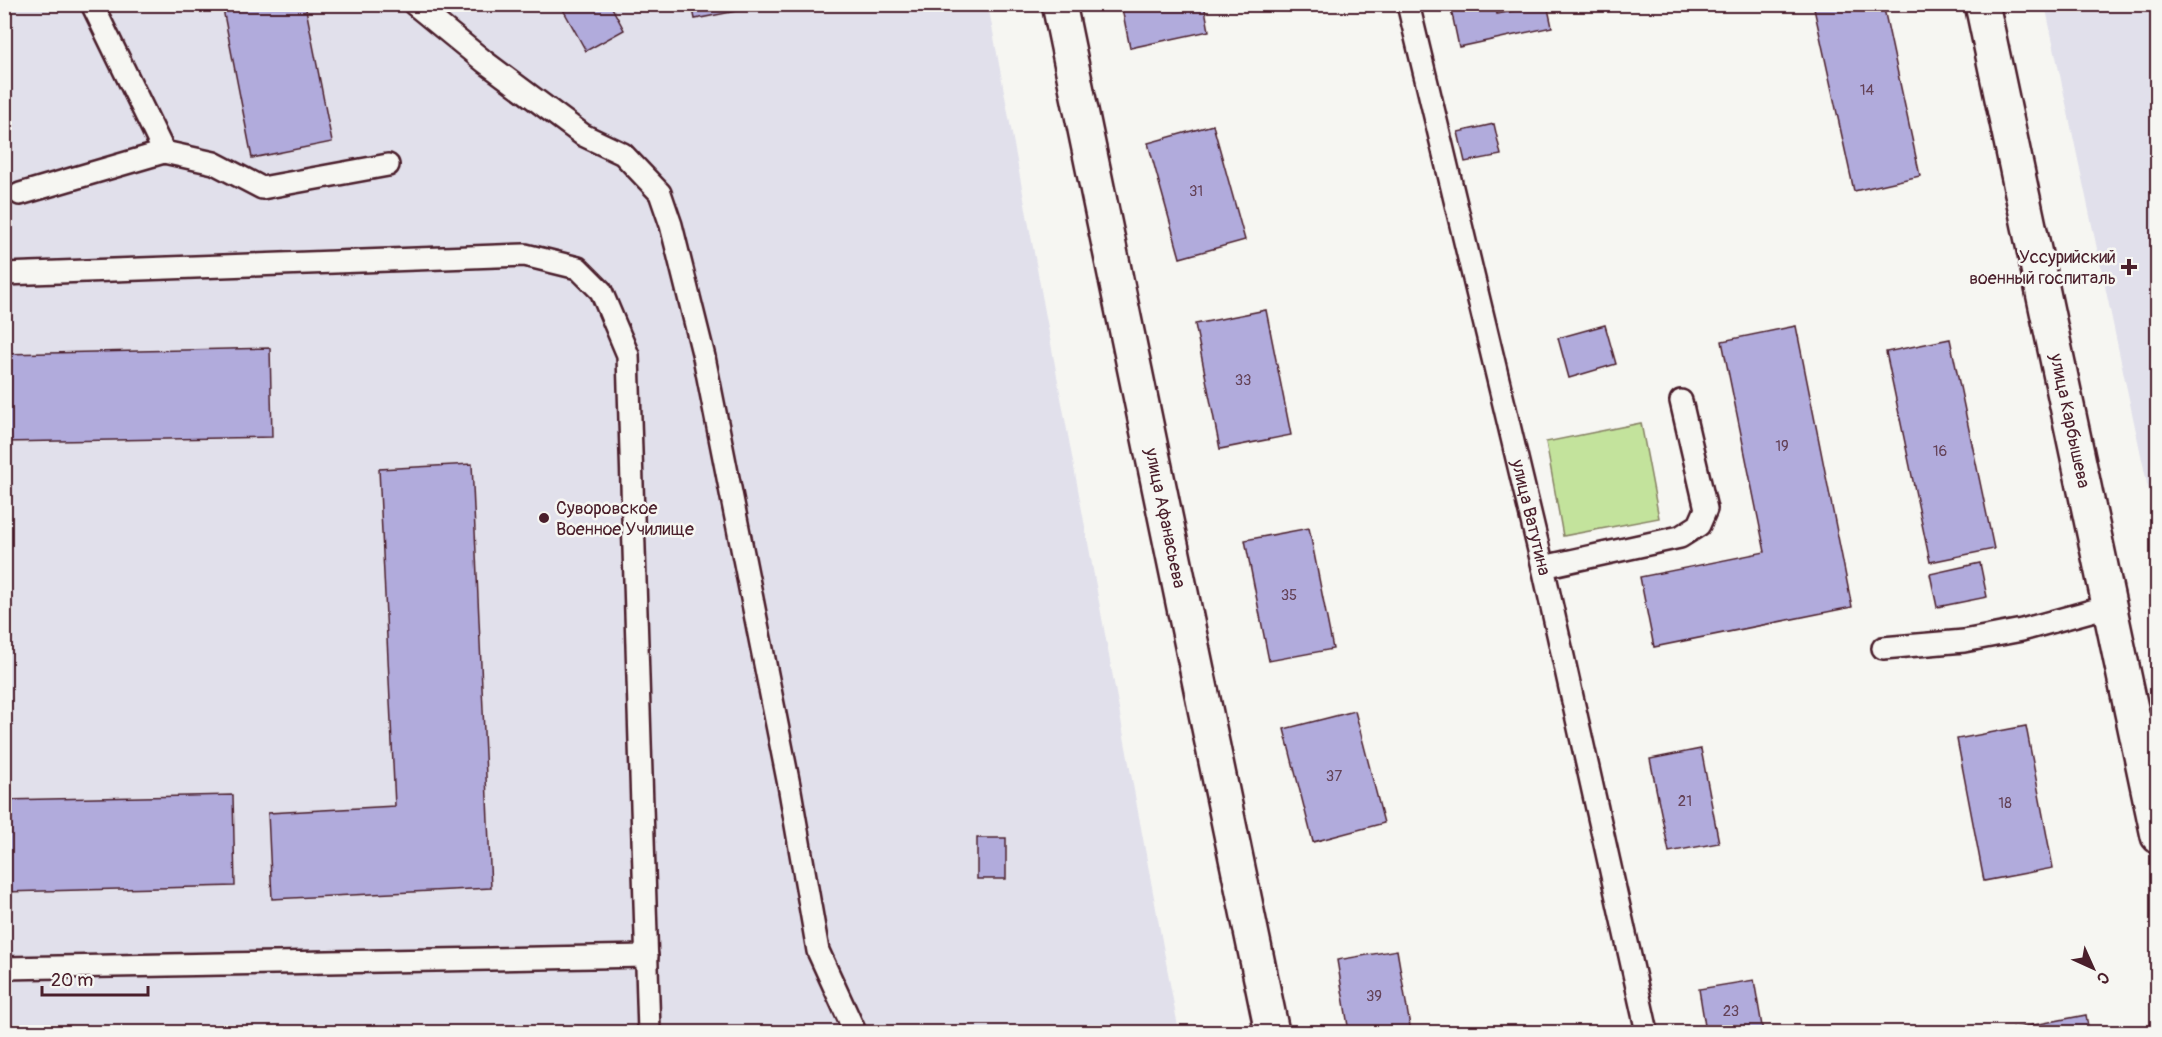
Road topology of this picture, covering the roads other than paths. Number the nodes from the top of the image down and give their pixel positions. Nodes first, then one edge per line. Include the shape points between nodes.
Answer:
1 (92, 4) edge
2 (414, 4) edge
3 (1059, 4) edge
4 (1408, 4) edge
5 (1982, 4) edge
6 (164, 152) junction
7 (388, 165) dead end
8 (20, 194) dead end
9 (4, 274) edge
10 (1681, 401) dead end
11 (1543, 567) junction
12 (2109, 606) junction
13 (1883, 648) dead end
14 (2157, 836) edge
15 (647, 956) junction
16 (4, 968) edge
17 (649, 1032) edge
18 (855, 1032) edge
19 (1272, 1032) edge
20 (1647, 1032) edge

1 - 6 lane
2 - 18 lane via 583,135 623,154 660,193 704,357 818,951
3 - 19 street, улица Афанасьева
4 - 11 lane, улица Ватутина
5 - 12 street, улица Карбышева
6 - 7 lane via 214,163 262,188
6 - 8 lane
9 - 15 lane via 525,255 578,268 601,291 628,355
10 - 11 lane via 1706,509 1699,525 1680,537
11 - 20 lane, улица Ватутина
12 - 13 lane via 1964,642
12 - 14 street, улица Карбышева
15 - 16 lane
15 - 17 lane

